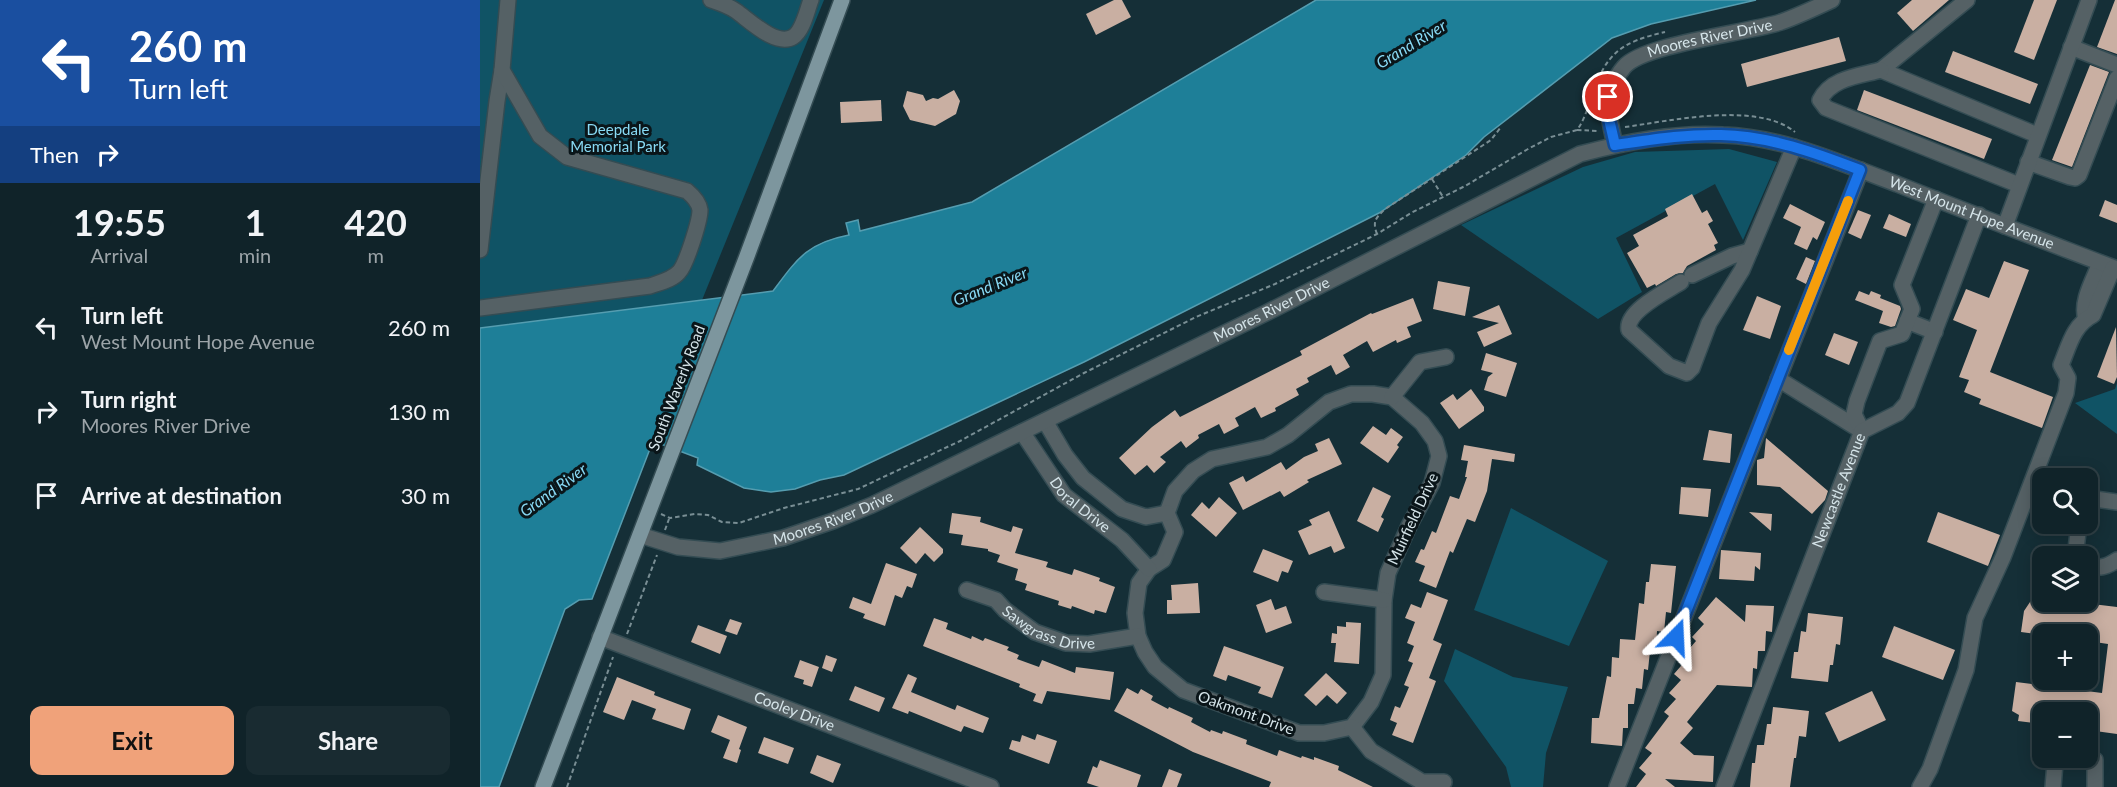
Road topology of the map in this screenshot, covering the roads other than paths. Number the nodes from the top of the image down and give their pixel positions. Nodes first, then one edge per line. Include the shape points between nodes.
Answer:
1 (508, 0) edge
2 (711, 0) edge
3 (811, 0) edge
4 (842, 0) edge
5 (1832, 0) edge
6 (1967, 0) edge
7 (2089, 0) edge
8 (2071, 47) junction
9 (2117, 66) edge
10 (502, 70) junction
11 (1881, 70) junction
12 (2117, 78) edge
13 (2037, 135) junction
14 (1615, 145) junction
15 (1794, 147) junction
16 (2028, 162) junction
17 (1860, 170) junction
18 (2019, 185) junction
19 (1936, 199) junction
20 (1979, 215) junction
21 (2005, 225) junction
22 (480, 250) edge
23 (1750, 251) junction
24 (2110, 266) edge
25 (480, 308) edge
26 (1907, 321) junction
27 (1935, 332) junction
28 (1446, 357) dead end
29 (1778, 379) junction
30 (1392, 397) junction
31 (1045, 421) junction
32 (1862, 431) junction
33 (1022, 432) junction
34 (2098, 499) edge
35 (2117, 502) edge
36 (1167, 513) junction
37 (640, 535) junction
38 (2117, 560) edge
39 (2098, 568) edge
40 (1149, 569) junction
41 (967, 590) dead end
42 (1324, 592) dead end
43 (1384, 600) junction
44 (1138, 636) junction
45 (600, 637) junction
46 (1352, 727) junction
47 (2055, 768) edge
48 (2095, 768) edge
49 (1444, 782) dead end
50 (543, 787) edge
51 (991, 787) edge
52 (1617, 787) edge
53 (1724, 787) edge
54 (1920, 787) edge
55 (2053, 787) edge
56 (2095, 787) edge

1 - 10 street
2 - 3 street via 736,10 768,34 785,39 800,30
4 - 37 main road, South Waverly Road
5 - 14 street, Moores River Drive via 1781,22 1663,48 1632,60 1624,66 1608,97
6 - 11 street
7 - 8 street
8 - 9 street
8 - 13 street
10 - 22 street
10 - 25 street via 540,136 551,147 582,163 687,191 700,208 699,224 681,270 670,280
11 - 13 street
11 - 18 street via 1838,82 1826,89 1820,100 1826,108
12 - 16 street via 2079,175 2070,177
13 - 16 street
14 - 15 street, West Mount Hope Avenue via 1676,136 1723,135
14 - 31 street, Moores River Drive via 1580,154
15 - 17 street, West Mount Hope Avenue
15 - 23 street
16 - 18 street
17 - 19 street, West Mount Hope Avenue
17 - 29 street
18 - 21 street
19 - 20 street, West Mount Hope Avenue
19 - 26 street via 1902,285 1912,309
20 - 21 street, West Mount Hope Avenue
20 - 27 street, Newcastle Avenue
21 - 24 street, West Mount Hope Avenue
23 - 23 street via 1709,323 1687,373 1669,366 1629,330 1628,324 1638,310 1687,279
24 - 54 street via 2093,315 2075,330 2061,365 2068,378 2066,393 2003,557 1975,618 1966,670
26 - 27 street
26 - 32 street via 1902,334 1881,341 1854,414
27 - 32 street, Newcastle Avenue via 1907,403 1898,413
28 - 30 street via 1420,362
29 - 32 street
29 - 52 street
30 - 36 street via 1351,394 1329,402 1267,447 1212,459 1192,471 1175,491
30 - 43 street, Muirfield Drive via 1422,423 1435,441 1439,456 1432,483 1388,573
31 - 33 street, Moores River Drive
31 - 36 street, Doral Drive via 1083,478 1122,509 1146,517
32 - 53 street, Newcastle Avenue
33 - 37 street, Moores River Drive via 872,505 783,538 720,552 678,548
33 - 40 street, Doral Drive via 1064,495 1122,540
34 - 35 street
36 - 40 street via 1175,532 1163,560
37 - 45 main road, South Waverly Road
38 - 39 street
40 - 44 street, Oakmont Drive via 1139,584 1135,613
41 - 44 street, Sawgrass Drive via 996,600 1035,632 1066,643 1089,644
42 - 43 street
43 - 46 street via 1383,675 1371,702
44 - 46 street, Oakmont Drive via 1155,667 1183,690 1299,733
45 - 50 main road, South Waverly Road
45 - 51 street, Cooley Drive
46 - 49 street via 1371,751 1422,782
47 - 55 street
48 - 56 street

